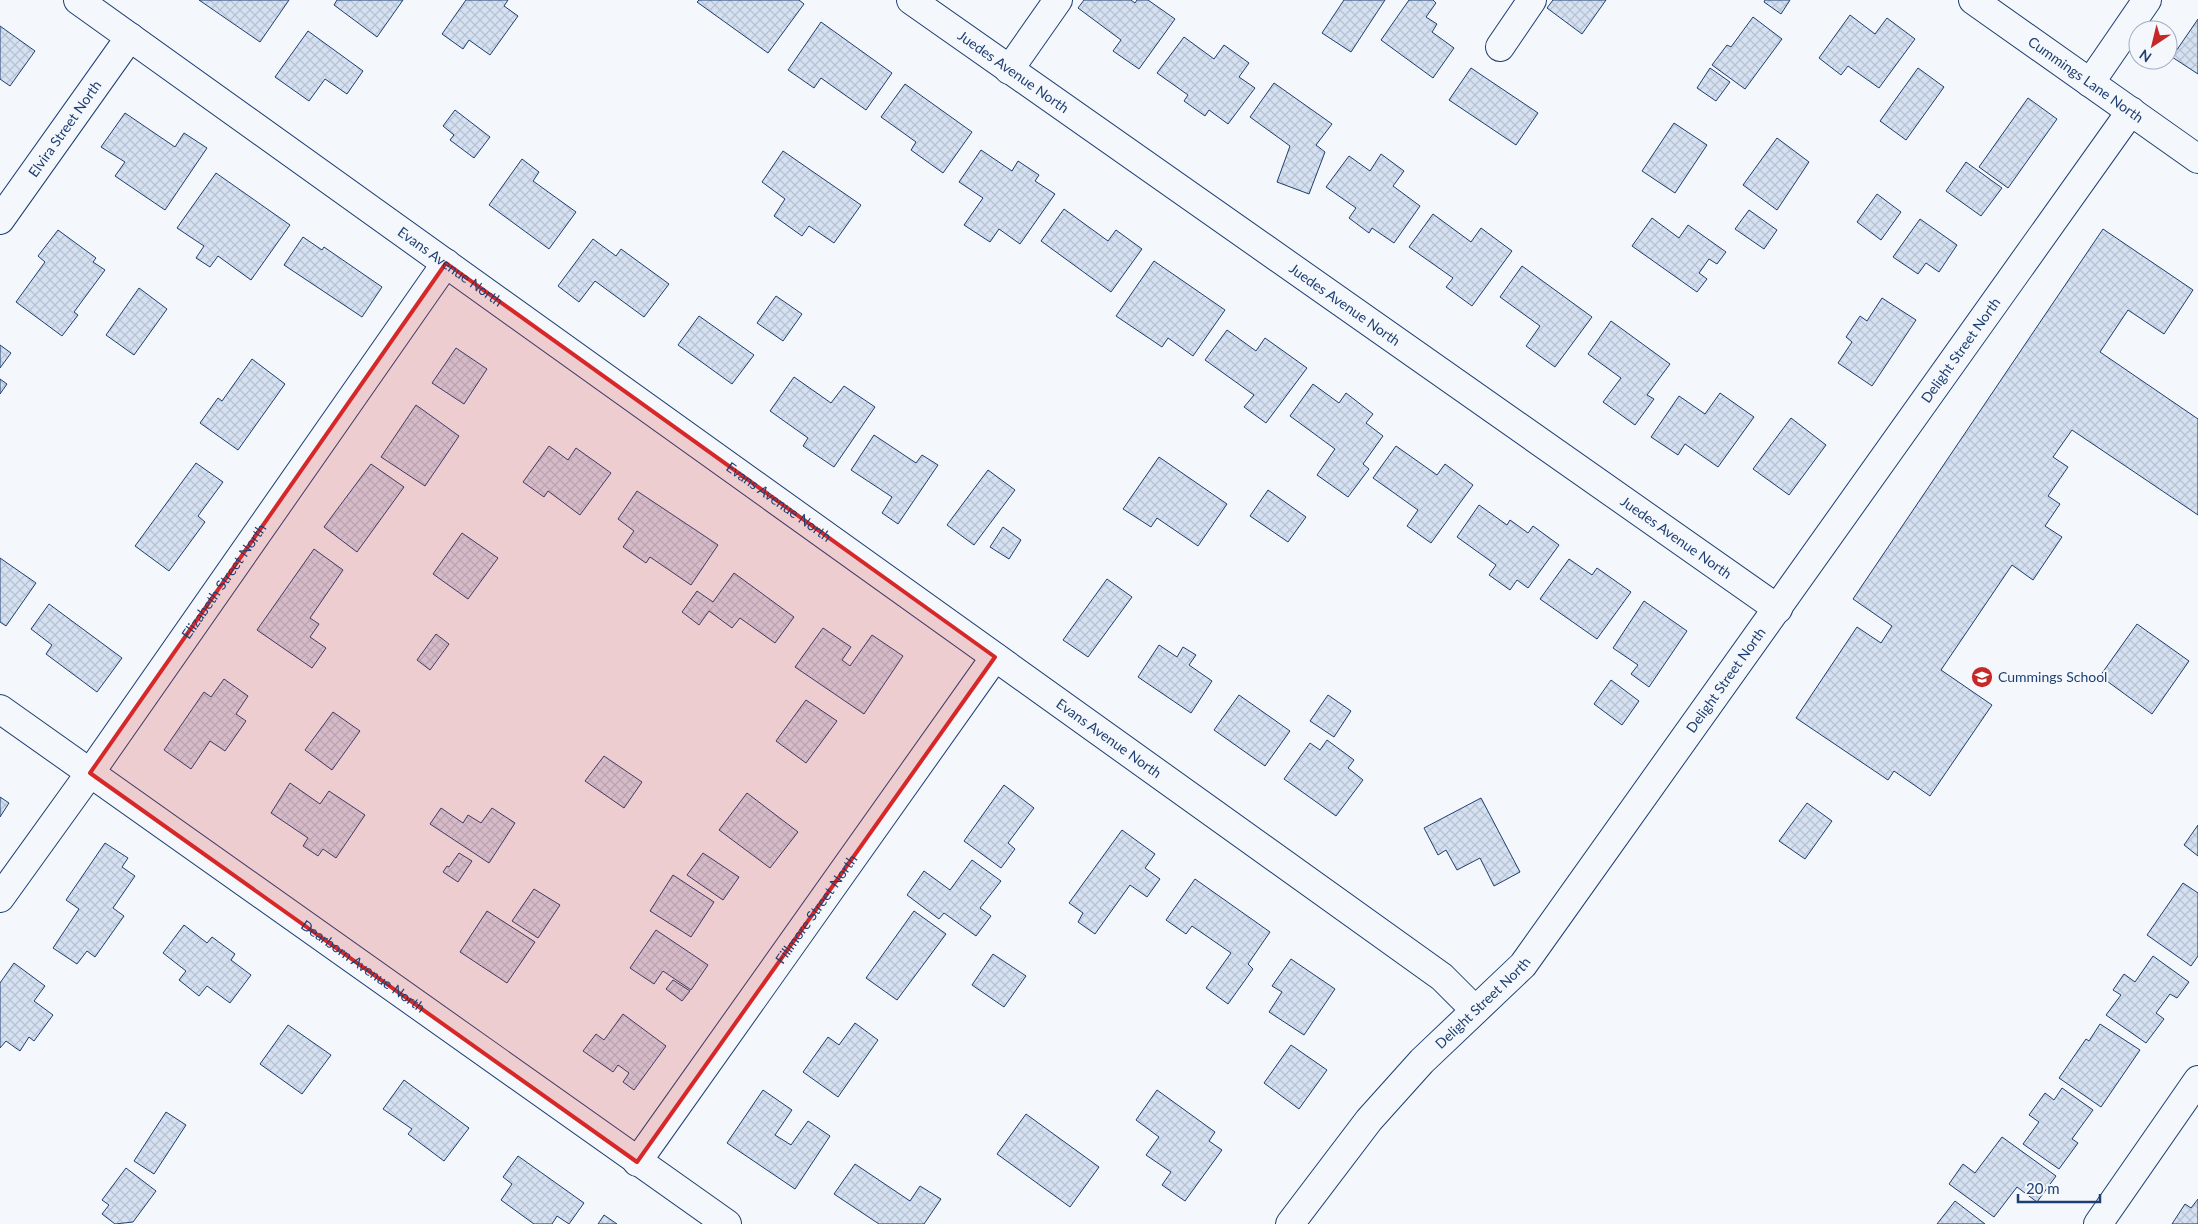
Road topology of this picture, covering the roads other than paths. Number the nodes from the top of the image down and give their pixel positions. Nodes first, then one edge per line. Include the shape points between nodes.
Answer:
1 (78, 0) edge
2 (911, 0) edge
3 (1058, 0) edge
4 (1532, 0) edge
5 (1973, 0) edge
6 (2147, 0) edge
7 (130, 37) junction
8 (1500, 46) dead end
9 (1009, 70) junction
10 (2090, 83) junction
11 (2131, 112) junction
12 (2198, 159) edge
13 (0, 220) edge
14 (446, 263) junction
15 (1778, 609) junction
16 (995, 657) junction
17 (0, 709) edge
18 (90, 773) junction
19 (0, 898) edge
20 (1475, 1010) junction
21 (2198, 1080) edge
22 (637, 1162) junction
23 (727, 1224) edge
24 (1290, 1224) edge
25 (2098, 1224) edge

1 - 7 street, Evans Avenue North
2 - 9 street, Juedes Avenue North
3 - 9 street
4 - 8 street
5 - 10 street, Cummings Lane North
6 - 10 street
7 - 13 street, Elvira Street North
7 - 14 street, Evans Avenue North
9 - 15 street, Juedes Avenue North
10 - 11 street, Cummings Lane North
11 - 12 street, Cummings Lane North
11 - 15 street, Delight Street North
14 - 16 street, Evans Avenue North
14 - 18 street, Elizabeth Street North
15 - 20 street, Delight Street North via 1523,965
16 - 20 street, Evans Avenue North via 1442,977
16 - 22 street, Fillmore Street North
17 - 18 street, Dearborn Avenue North
18 - 19 street, Elizabeth Street North
18 - 22 street, Dearborn Avenue North
20 - 24 street, Delight Street North via 1422,1061 1369,1120
21 - 25 street
22 - 23 street, Dearborn Avenue North

